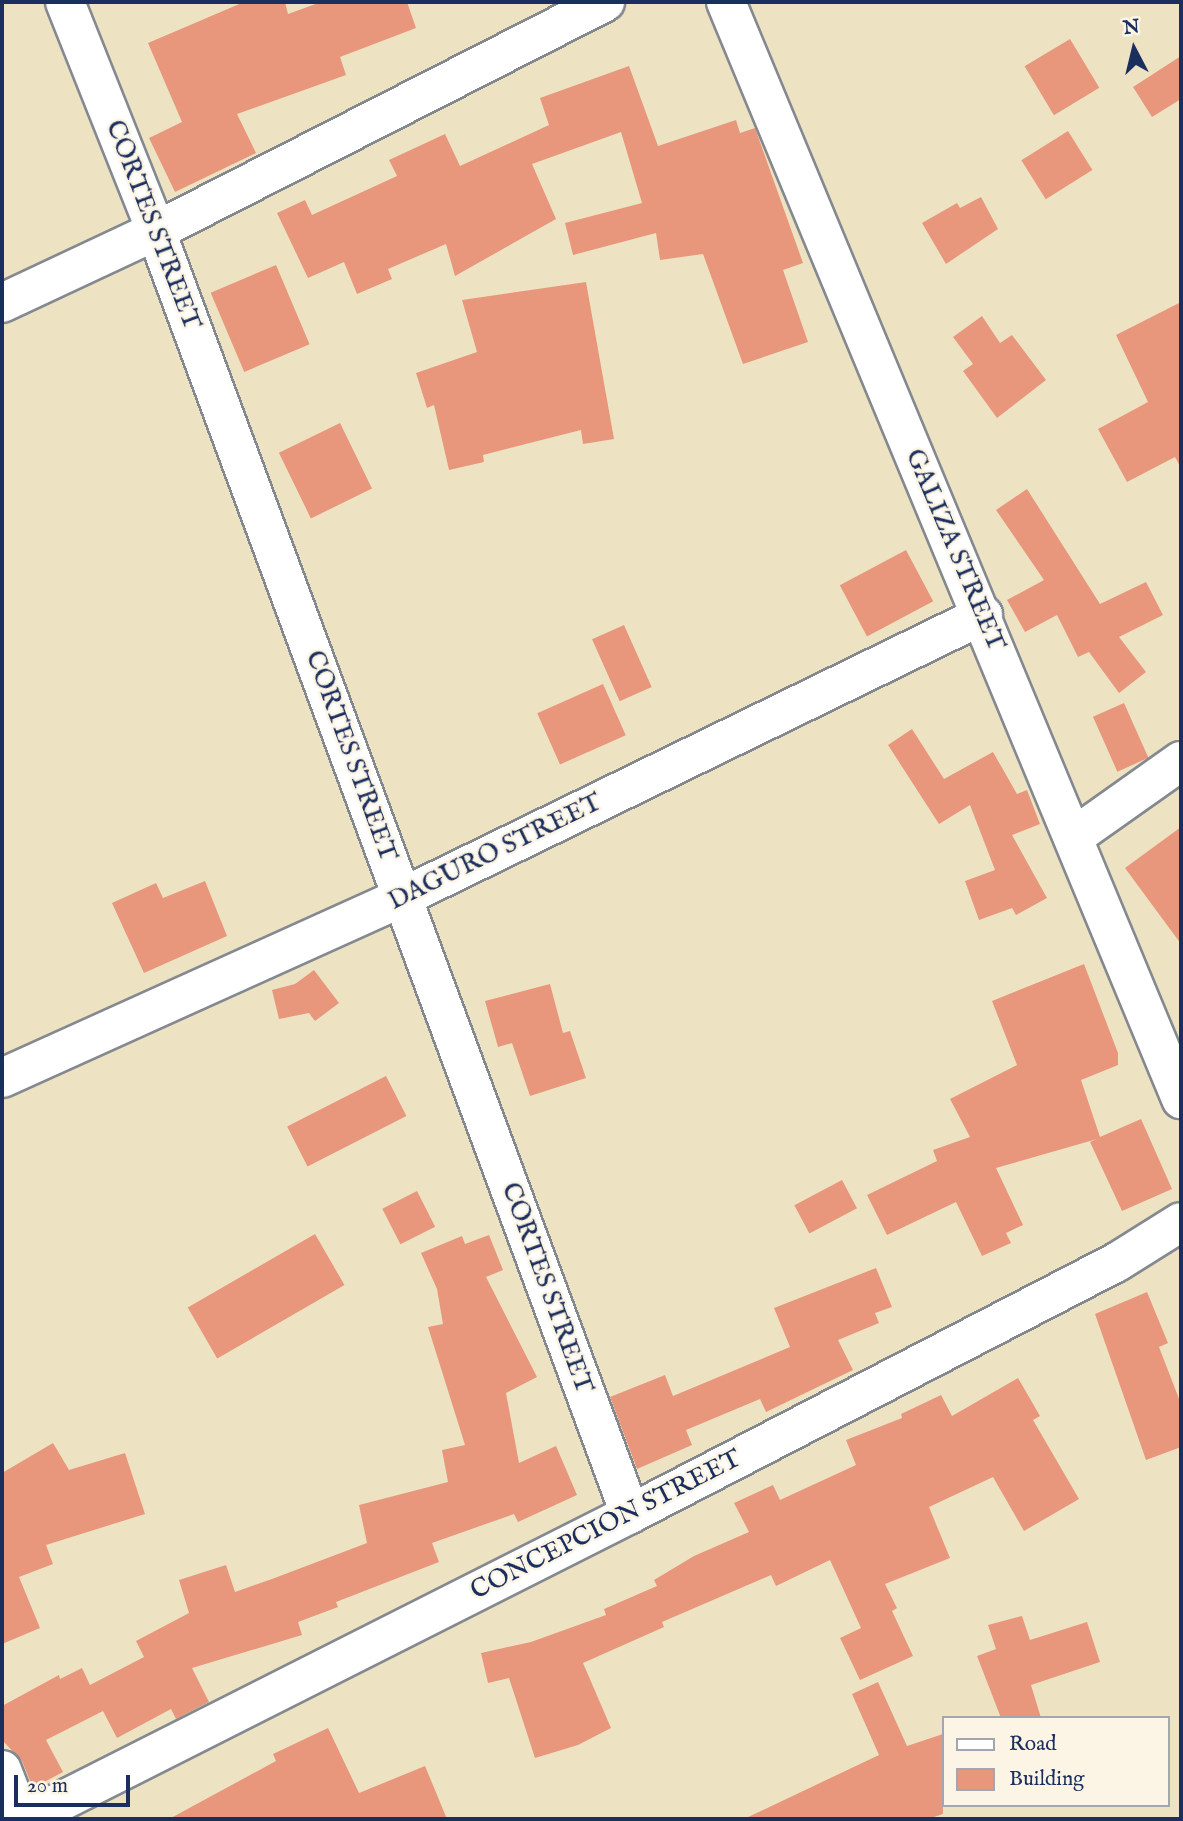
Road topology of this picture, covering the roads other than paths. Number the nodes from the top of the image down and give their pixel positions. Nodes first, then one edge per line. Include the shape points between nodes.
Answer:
1 (65, 2) edge
2 (606, 2) edge
3 (726, 2) edge
4 (156, 231) junction
5 (2, 303) edge
6 (983, 615) junction
7 (1181, 761) edge
8 (1075, 836) junction
9 (403, 897) junction
10 (2, 1077) edge
11 (1181, 1099) edge
12 (1181, 1222) edge
13 (630, 1514) junction
14 (2, 1770) edge
15 (20, 1819) edge
16 (26, 1819) edge

1 - 4 street, CORTES STREET
2 - 4 street
3 - 6 street, GALIZA STREET
4 - 5 street
4 - 9 street, CORTES STREET
6 - 8 street, GALIZA STREET
6 - 9 street, DAGURO STREET
7 - 8 street
8 - 11 street, GALIZA STREET
9 - 10 street, DAGURO STREET
9 - 13 street, CORTES STREET
12 - 13 street, CONCEPCION STREET via 1117,1262
13 - 16 street, CONCEPCION STREET
14 - 15 street

